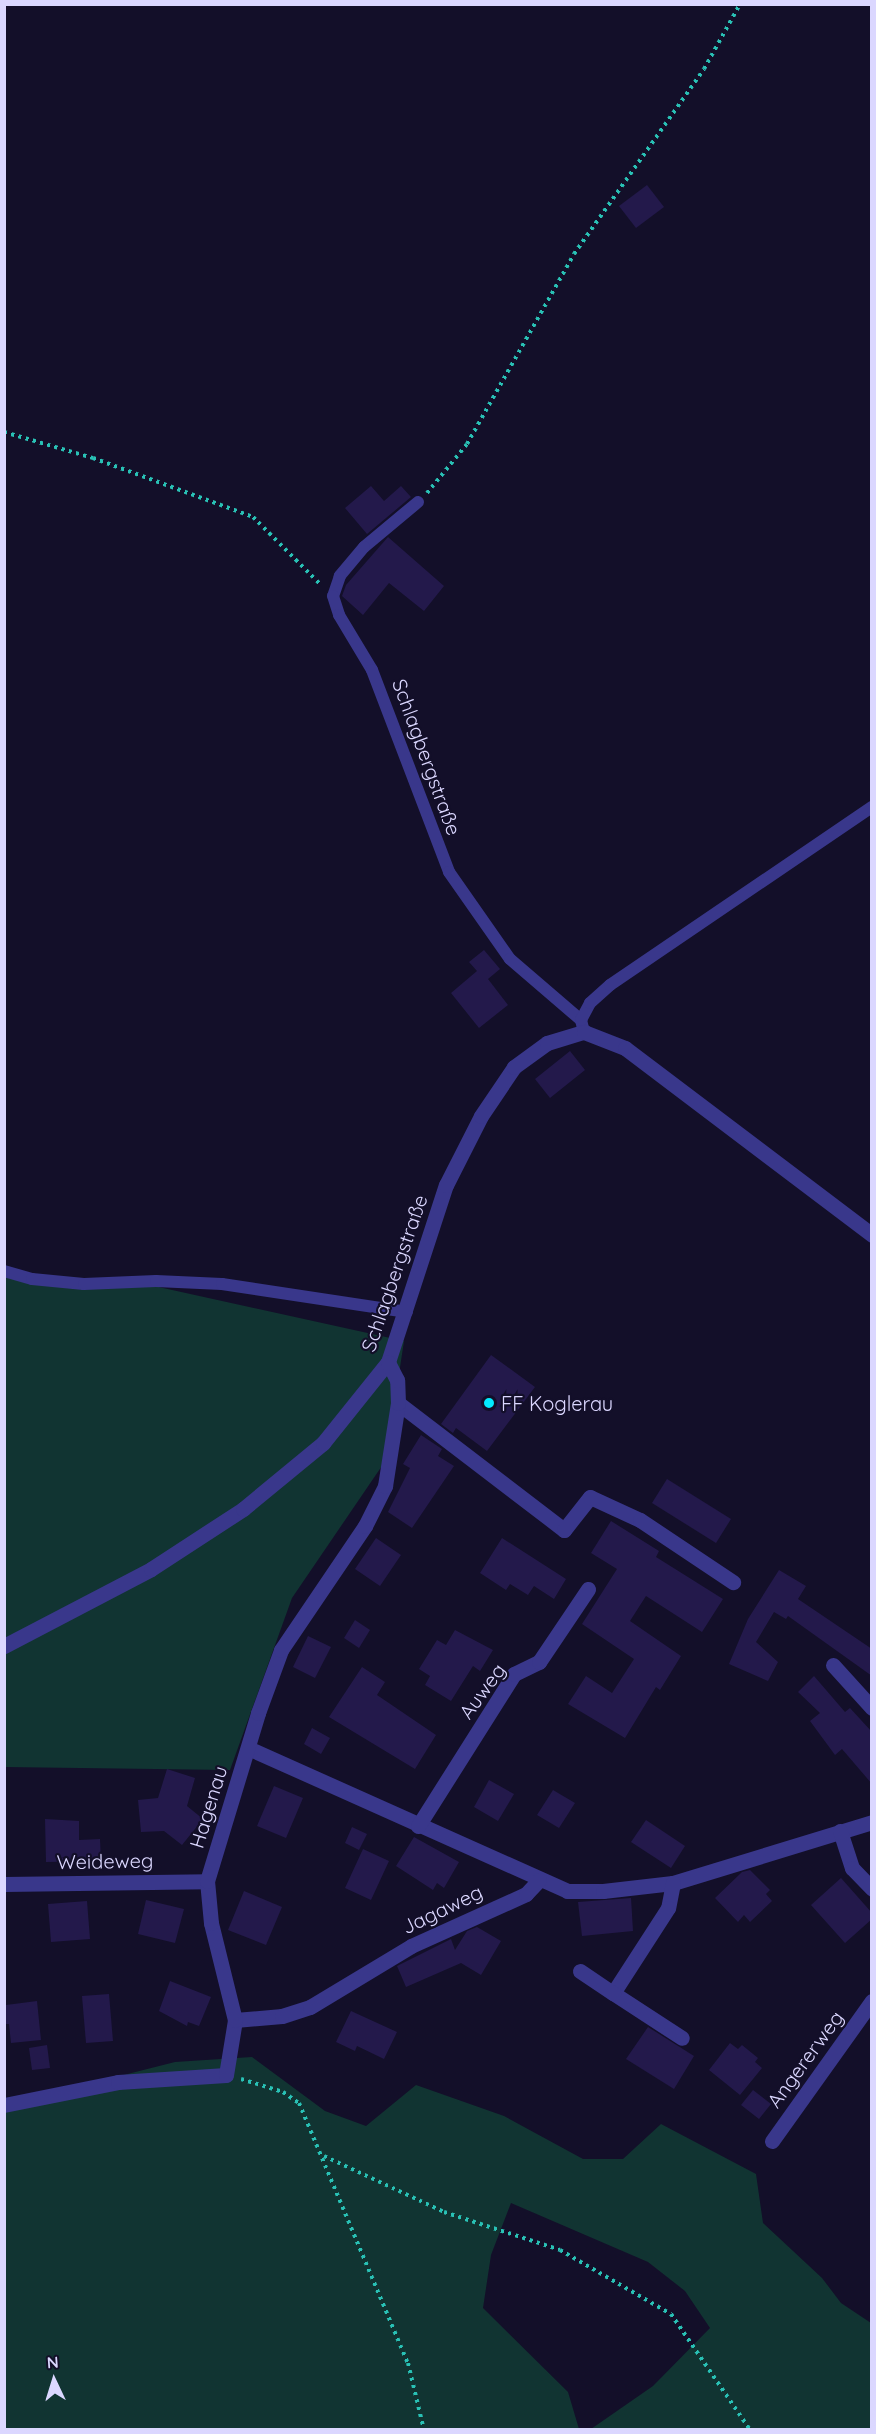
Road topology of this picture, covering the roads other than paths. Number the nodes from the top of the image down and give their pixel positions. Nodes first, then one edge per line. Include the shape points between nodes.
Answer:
1 (418, 502) road end
2 (872, 807) edge
3 (583, 1026) junction
4 (872, 1235) edge
5 (4, 1271) edge
6 (407, 1312) junction
7 (388, 1362) junction
8 (398, 1402) junction
9 (733, 1582) dead end
10 (588, 1589) dead end
11 (4, 1646) edge
12 (832, 1665) dead end
13 (872, 1708) edge
14 (248, 1748) junction
15 (872, 1822) edge
16 (418, 1826) junction
17 (840, 1831) junction
18 (539, 1880) junction
19 (207, 1881) junction
20 (673, 1883) junction
21 (4, 1884) edge
22 (872, 1889) edge
23 (580, 1971) dead end
24 (613, 1993) junction
25 (872, 2001) edge
26 (235, 2020) junction
27 (682, 2038) dead end
28 (4, 2105) edge
29 (772, 2141) dead end

1 - 3 lane, Schlagbergstraße via 352,560 335,585 333,596 339,615 372,670 449,872 510,959
2 - 3 lane via 610,985 590,1003
3 - 4 street, Schlagbergstraße via 644,1060
3 - 6 street, Schlagbergstraße via 529,1053 497,1089 446,1185
5 - 6 lane via 74,1284 222,1284
6 - 7 street, Schlagbergstraße
7 - 8 street, Hagenau via 397,1380
7 - 11 street, Schlagbergstraße via 323,1443 243,1509 151,1569
8 - 9 street via 564,1530 590,1497 640,1520
8 - 14 street, Hagenau via 390,1466 378,1503 281,1650
10 - 16 street, Auweg via 539,1662 514,1674
12 - 13 street
14 - 16 street
14 - 19 street, Hagenau
15 - 17 street
16 - 18 street
17 - 20 street
17 - 22 street via 852,1868
18 - 20 street via 581,1891
18 - 26 street, Jagaweg via 526,1894 411,1946 310,2007 282,2016
19 - 21 street, Weideweg
19 - 26 street, Hagenau via 211,1923
20 - 24 street via 668,1908
23 - 24 street
24 - 27 street
25 - 29 street, Angererweg
26 - 28 street, Hagenau via 226,2075 118,2082

